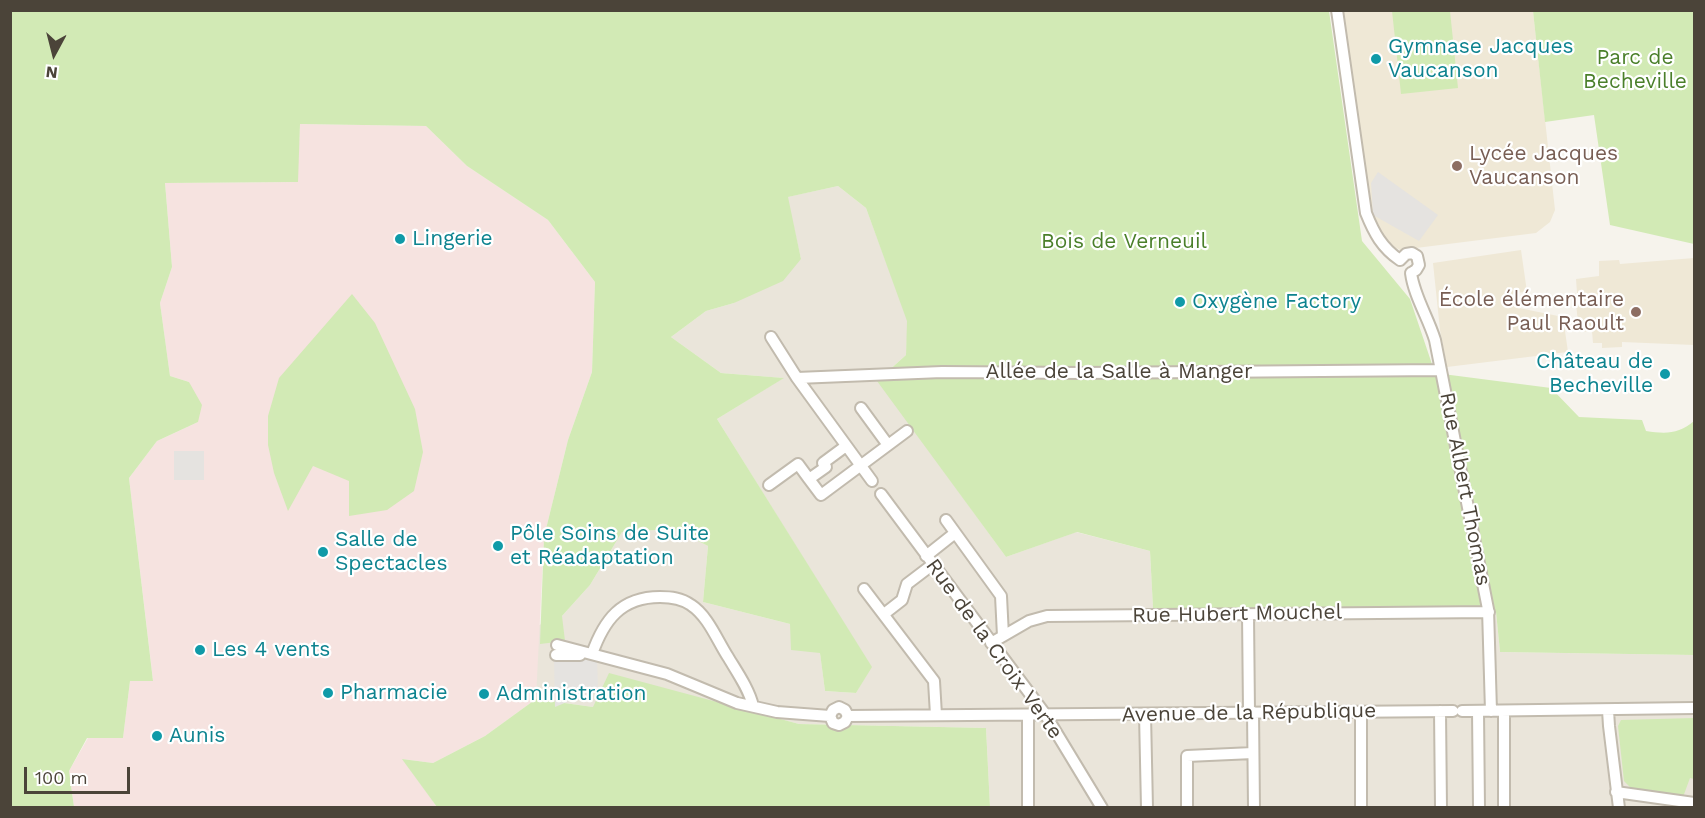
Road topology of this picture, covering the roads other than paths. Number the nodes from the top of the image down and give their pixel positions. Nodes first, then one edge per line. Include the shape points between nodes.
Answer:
1 (1337, 10) edge
2 (1400, 260) junction
3 (1411, 273) junction
4 (771, 338) dead end
5 (1441, 370) junction
6 (797, 378) junction
7 (861, 408) dead end
8 (907, 430) dead end
9 (888, 445) junction
10 (846, 446) junction
11 (861, 466) junction
12 (809, 479) junction
13 (872, 481) dead end
14 (769, 485) dead end
15 (881, 494) dead end
16 (946, 520) dead end
17 (955, 533) junction
18 (929, 560) junction
19 (864, 589) dead end
20 (1489, 612) junction
21 (884, 614) junction
22 (1248, 614) junction
23 (1003, 636) junction
24 (991, 643) junction
25 (557, 650) dead end
26 (592, 654) junction
27 (753, 706) junction
28 (1695, 708) edge
29 (1608, 710) junction
30 (1440, 711) junction
31 (1479, 711) junction
32 (1491, 711) junction
33 (1504, 711) junction
34 (1251, 712) junction
35 (1361, 712) junction
36 (1045, 714) junction
37 (1145, 714) junction
38 (936, 715) junction
39 (1028, 715) junction
40 (1253, 753) junction
41 (1616, 792) junction
42 (1695, 804) edge
43 (1028, 807) edge
44 (1102, 807) edge
45 (1147, 807) edge
46 (1187, 807) edge
47 (1254, 807) edge
48 (1361, 807) edge
49 (1441, 807) edge
50 (1479, 807) edge
51 (1504, 807) edge
52 (1619, 807) edge

1 - 2 street via 1366,213 1386,250
2 - 3 street via 1402,269
2 - 3 street via 1406,254 1417,256 1419,265
3 - 5 street, Rue Albert Thomas via 1413,288 1435,340
4 - 6 street
5 - 6 street, Allée de la Salle à Manger via 942,372
5 - 20 street, Rue Albert Thomas
6 - 10 street
7 - 9 street
8 - 9 street
9 - 11 street
10 - 11 street
10 - 12 street
11 - 12 street via 820,495
11 - 13 street
12 - 14 street via 798,464
15 - 18 street, Rue de la Croix Verte
16 - 17 street
17 - 18 street
17 - 23 street via 1001,596
18 - 21 street via 907,584 902,600
18 - 24 street, Rue de la Croix Verte
19 - 21 street
20 - 22 street, Rue Hubert Mouchel
20 - 32 street, Rue Albert Thomas
21 - 38 street via 934,681
22 - 23 street, Rue Hubert Mouchel via 1047,616
22 - 34 street
23 - 24 street, Rue Hubert Mouchel
24 - 36 street, Rue de la Croix Verte
25 - 26 street
26 - 27 street via 667,674
26 - 27 street via 600,631 622,608 643,598 678,598 703,616
27 - 38 street, Avenue de la République via 830,716 839,707 848,716
28 - 29 street, Avenue de la République
29 - 33 street, Avenue de la République
29 - 41 street
30 - 31 street, Avenue de la République
30 - 35 street, Avenue de la République
30 - 49 street
31 - 32 street, Avenue de la République
31 - 50 street
32 - 33 street, Avenue de la République
33 - 51 street
34 - 35 street, Avenue de la République
34 - 37 street, Avenue de la République
34 - 40 street
35 - 48 street
36 - 37 street, Avenue de la République
36 - 39 street, Avenue de la République
36 - 44 street, Rue de la Croix Verte
37 - 45 street
38 - 39 street, Avenue de la République
39 - 43 street
40 - 46 street via 1187,756
40 - 47 street
41 - 42 street
41 - 52 street

